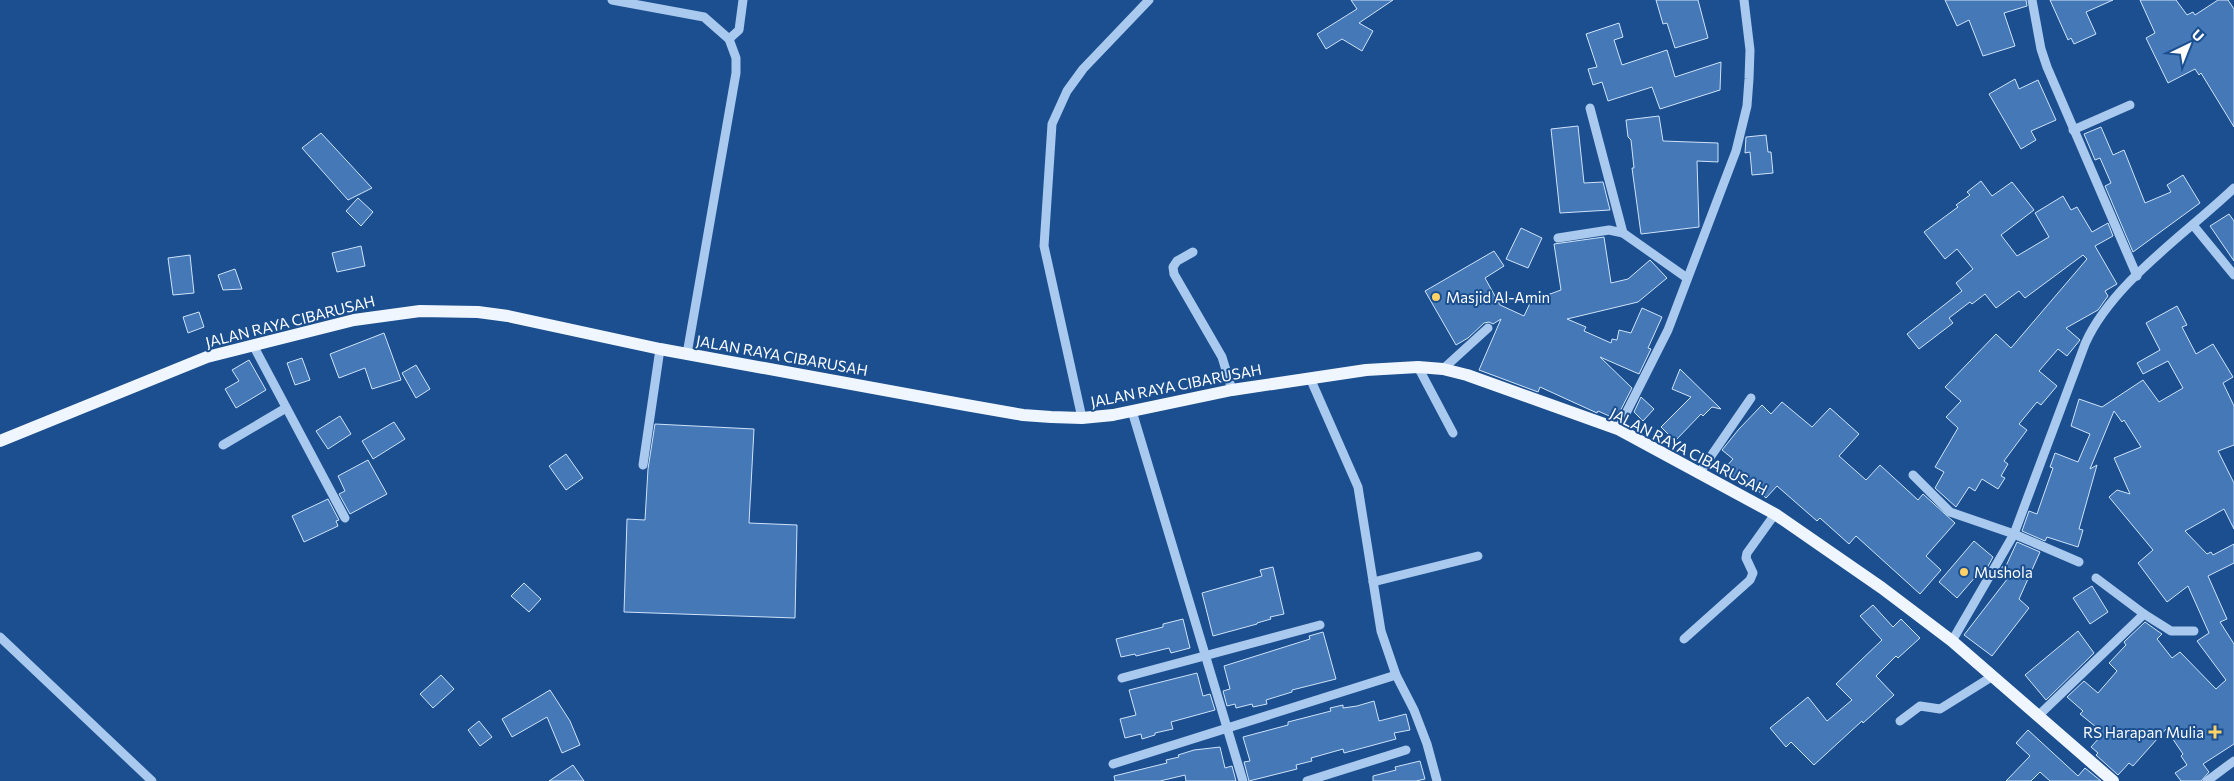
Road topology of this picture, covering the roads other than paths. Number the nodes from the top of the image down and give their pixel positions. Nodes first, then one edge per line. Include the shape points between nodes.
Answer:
1 (612, 0) edge
2 (743, 0) edge
3 (1148, 0) edge
4 (1744, 0) edge
5 (2032, 0) edge
6 (729, 39) junction
7 (2130, 105) dead end
8 (1590, 108) dead end
9 (2073, 130) junction
10 (2234, 188) edge
11 (2192, 226) junction
12 (1623, 233) junction
13 (1558, 238) dead end
14 (1193, 252) dead end
15 (2234, 275) edge
16 (2137, 276) junction
17 (1687, 278) junction
18 (1488, 328) dead end
19 (253, 345) junction
20 (660, 349) junction
21 (687, 354) junction
22 (1418, 367) junction
23 (1443, 369) junction
24 (1310, 378) junction
25 (1232, 390) junction
26 (1751, 398) dead end
27 (286, 408) junction
28 (1132, 411) junction
29 (1082, 418) junction
30 (1618, 429) junction
31 (1454, 433) dead end
32 (0, 441) edge
33 (223, 445) dead end
34 (643, 465) dead end
35 (1700, 472) junction
36 (1913, 475) dead end
37 (1775, 514) junction
38 (345, 518) dead end
39 (2014, 534) junction
40 (1478, 556) dead end
41 (2079, 562) dead end
42 (2096, 578) dead end
43 (1372, 582) junction
44 (2144, 614) junction
45 (1320, 625) dead end
46 (2194, 631) dead end
47 (0, 636) edge
48 (1684, 639) dead end
49 (1952, 641) junction
50 (1205, 655) junction
51 (1396, 675) junction
52 (1993, 676) junction
53 (1122, 678) dead end
54 (2039, 715) junction
55 (1900, 721) dead end
56 (1227, 729) junction
57 (1406, 750) dead end
58 (2234, 761) edge
59 (1113, 764) dead end
60 (152, 781) edge
61 (1243, 781) edge
62 (1307, 781) edge
63 (1437, 781) edge
64 (2114, 781) edge
65 (2208, 781) edge

1 - 6 street via 704,17
2 - 6 street via 739,30
3 - 29 street via 1083,69 1067,92 1052,124 1044,246
4 - 17 street via 1750,50 1747,106 1736,151
5 - 9 street via 2041,49
6 - 21 street via 736,58 736,73
7 - 9 street
8 - 12 street
9 - 16 street
10 - 11 street
11 - 15 street
11 - 16 street
12 - 13 street via 1609,230
12 - 17 street
14 - 25 street via 1177,261 1173,267 1174,274 1222,358
16 - 39 street via 2107,307 2091,331
17 - 30 street via 1668,330
18 - 23 street
19 - 20 main road, JALAN RAYA CIBARUSAH via 380,315 450,310 508,316
19 - 27 street
19 - 32 main road, JALAN RAYA CIBARUSAH via 188,364
20 - 21 main road, JALAN RAYA CIBARUSAH
20 - 34 street
21 - 29 main road, JALAN RAYA CIBARUSAH via 1023,415
22 - 23 main road, JALAN RAYA CIBARUSAH
22 - 24 main road, JALAN RAYA CIBARUSAH
22 - 31 street
23 - 30 main road, JALAN RAYA CIBARUSAH
24 - 25 main road, JALAN RAYA CIBARUSAH
24 - 43 street via 1358,486
25 - 28 main road, JALAN RAYA CIBARUSAH
26 - 35 street
27 - 33 street
27 - 38 street
28 - 29 main road, JALAN RAYA CIBARUSAH
28 - 50 street
30 - 35 main road, JALAN RAYA CIBARUSAH
35 - 37 main road, JALAN RAYA CIBARUSAH
36 - 39 street via 1950,512
37 - 48 street via 1747,552 1746,559 1753,573 1750,580
37 - 49 main road, JALAN RAYA CIBARUSAH
39 - 41 street
39 - 49 street
40 - 43 street
42 - 44 street
43 - 51 street via 1380,631
44 - 46 street via 2171,631
44 - 54 street
45 - 50 street
47 - 60 street
49 - 52 main road, JALAN RAYA CIBARUSAH
50 - 53 street
50 - 56 street
51 - 56 street
51 - 63 street via 1414,710
52 - 54 main road, JALAN RAYA CIBARUSAH
52 - 55 street via 1940,709 1920,706
54 - 64 main road, JALAN RAYA CIBARUSAH
56 - 59 street
56 - 61 street
57 - 62 street
58 - 65 street

